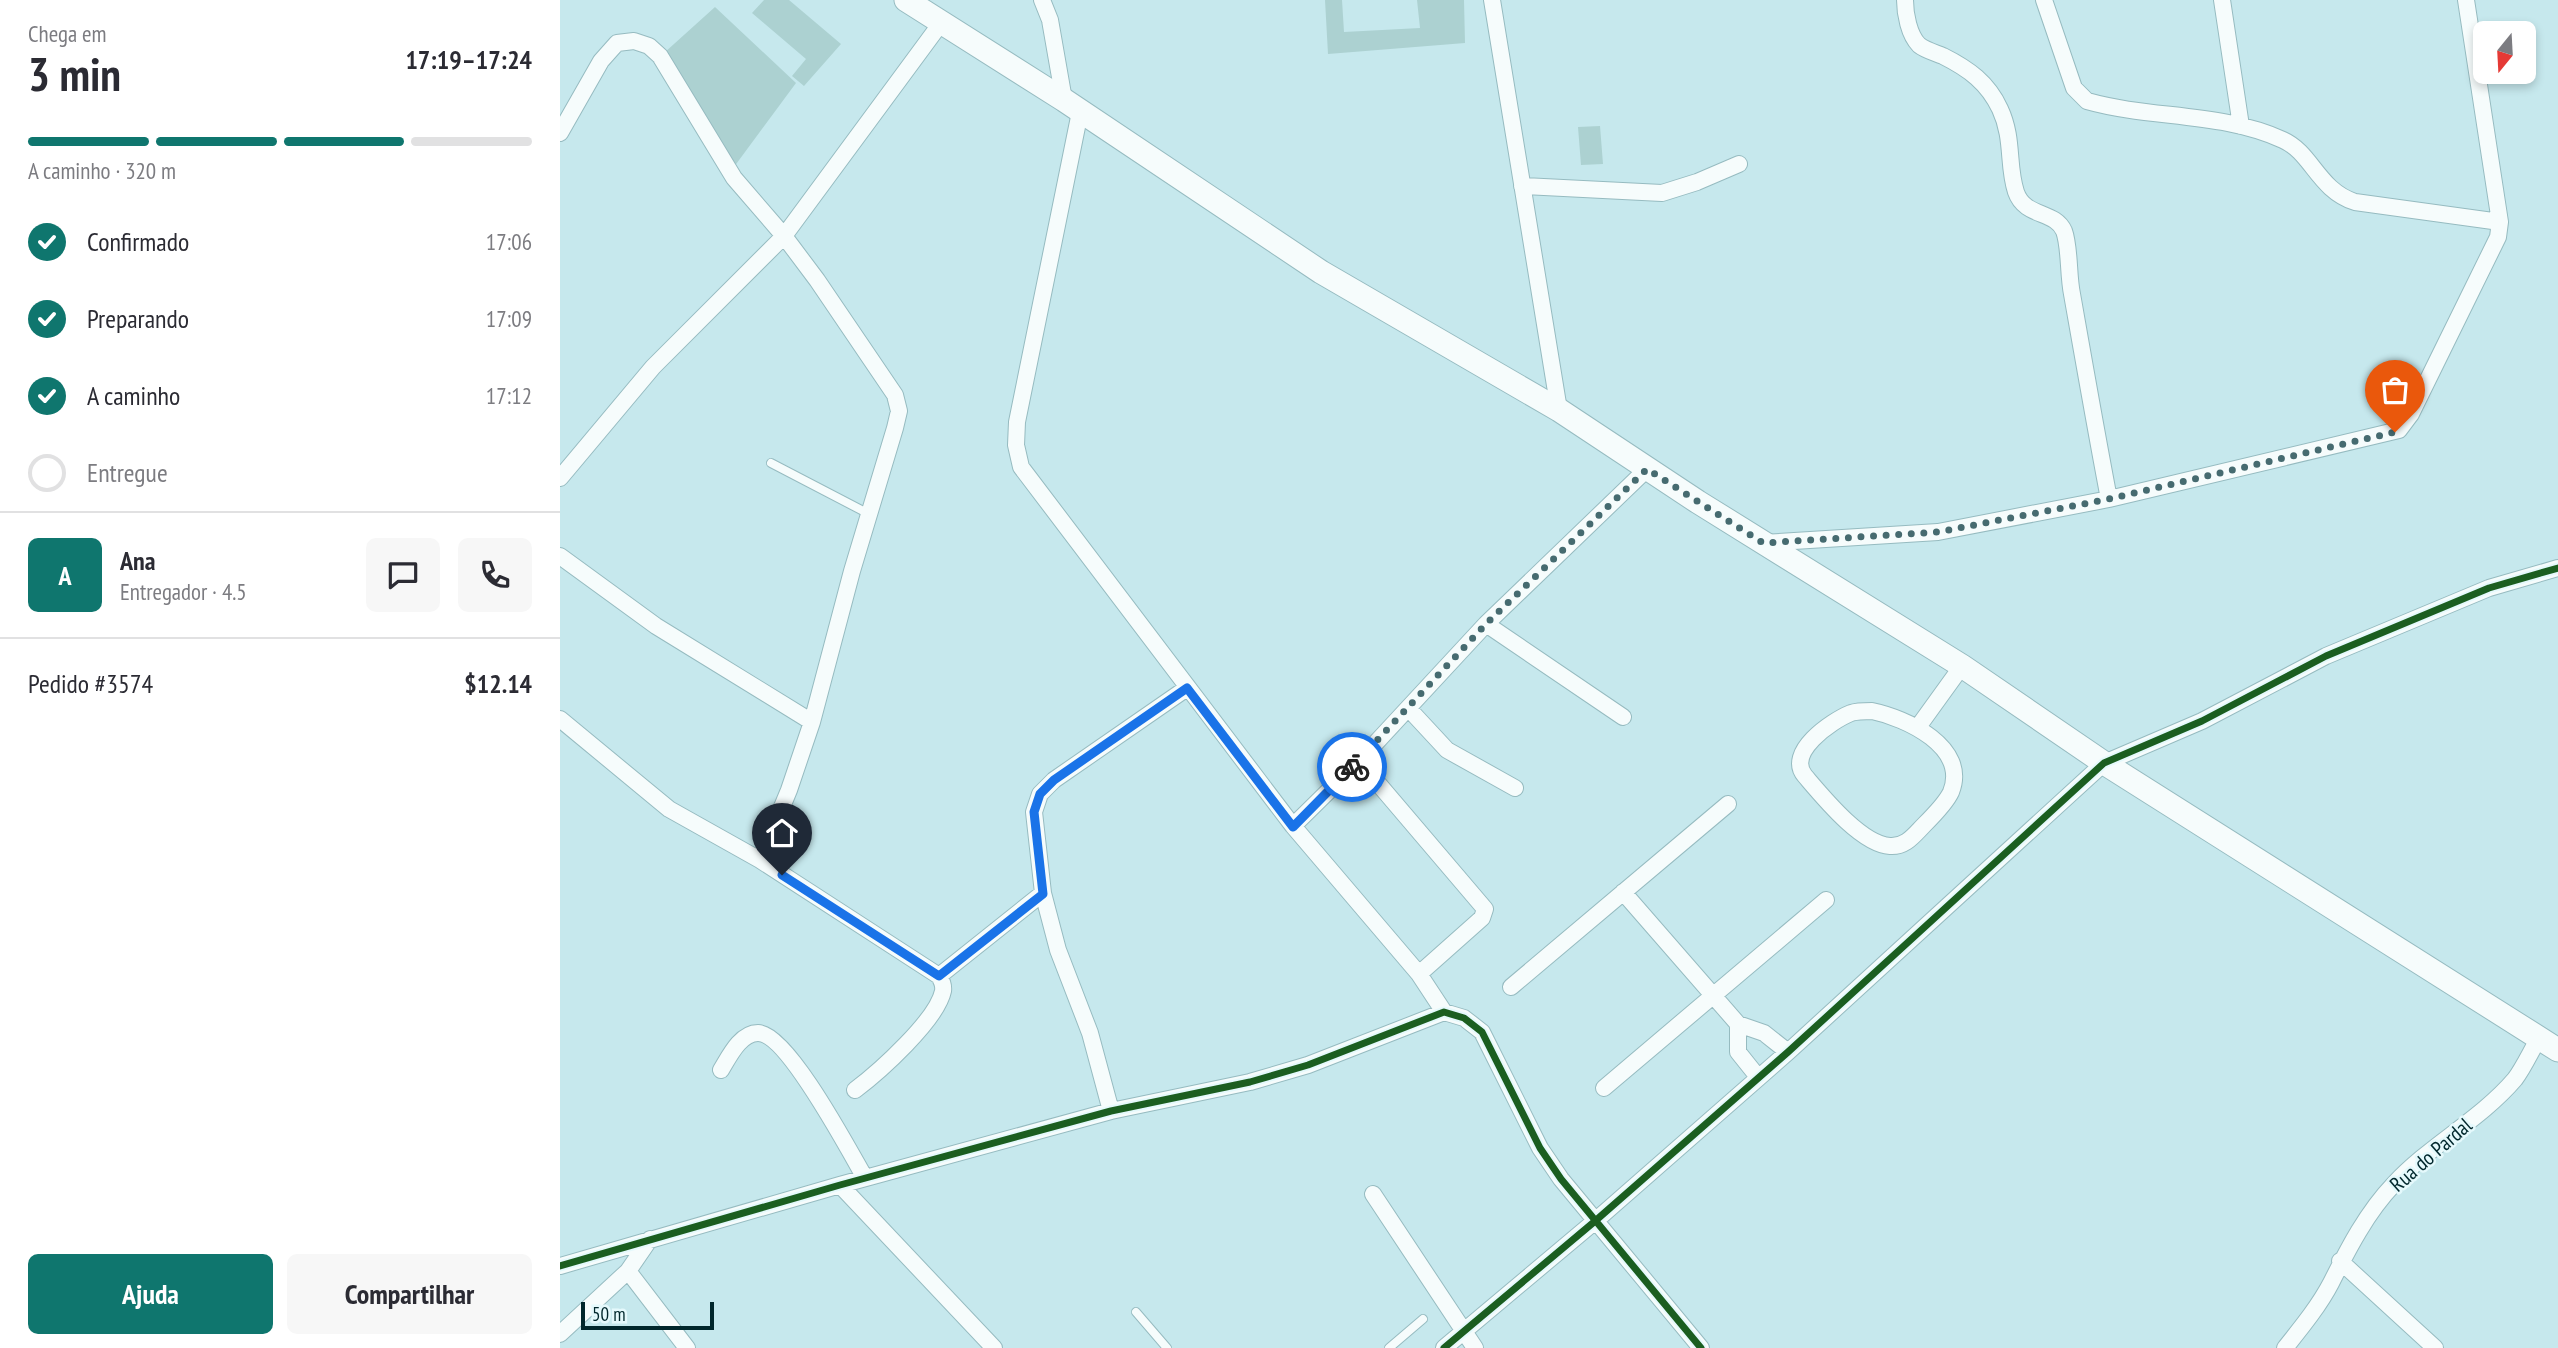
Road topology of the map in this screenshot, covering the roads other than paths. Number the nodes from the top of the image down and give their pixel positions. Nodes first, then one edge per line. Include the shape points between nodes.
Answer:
1 (906, 0) edge
2 (1042, 0) edge
3 (1492, 0) edge
4 (1905, 0) edge
5 (2044, 0) edge
6 (2222, 0) edge
7 (2466, 0) edge
8 (941, 23) junction
9 (1072, 106) junction
10 (2241, 126) junction
11 (560, 133) edge
12 (1739, 164) dead end
13 (1522, 186) junction
14 (2500, 222) junction
15 (784, 236) junction
16 (1559, 410) junction
17 (771, 463) dead end
18 (1647, 469) junction
19 (560, 478) edge
20 (2109, 499) junction
21 (869, 514) junction
22 (1763, 543) junction
23 (560, 556) edge
24 (2558, 568) edge
25 (1486, 624) junction
26 (1962, 666) junction
27 (1187, 688) junction
28 (1408, 708) junction
29 (1623, 717) dead end
30 (560, 719) edge
31 (812, 722) junction
32 (1918, 727) junction
33 (1359, 761) junction
34 (2104, 763) junction
35 (1515, 788) dead end
36 (1728, 804) dead end
37 (1293, 827) junction
38 (760, 860) junction
39 (1623, 892) junction
40 (1043, 894) junction
41 (1826, 900) dead end
42 (1419, 974) junction
43 (939, 976) junction
44 (1511, 986) dead end
45 (1713, 995) junction
46 (1444, 1012) junction
47 (1738, 1024) junction
48 (2548, 1044) edge
49 (1788, 1052) junction
50 (721, 1070) dead end
51 (1758, 1077) junction
52 (1604, 1088) dead end
53 (855, 1090) dead end
54 (1111, 1111) junction
55 (865, 1178) junction
56 (840, 1185) junction
57 (1373, 1194) dead end
58 (1594, 1222) junction
59 (650, 1240) junction
60 (2340, 1261) junction
61 (560, 1266) edge
62 (628, 1271) junction
63 (1136, 1312) dead end
64 (1423, 1319) dead end
65 (1462, 1332) junction
66 (560, 1334) edge
67 (687, 1348) edge
68 (994, 1348) edge
69 (1167, 1348) edge
70 (1389, 1348) edge
71 (1444, 1348) edge
72 (1475, 1348) edge
73 (1701, 1348) edge
74 (2284, 1348) edge
75 (2435, 1348) edge

1 - 8 main road
2 - 9 street
3 - 13 street
4 - 20 street via 1908,22 1921,47 1963,66 1993,95 2009,132 2014,186 2021,203 2063,228
5 - 10 street via 2074,88 2087,101
6 - 10 street
7 - 14 street
8 - 9 main road
8 - 15 street
9 - 16 main road via 1321,272
9 - 27 street via 1017,422 1020,467
10 - 14 street via 2291,144 2327,187 2344,199
11 - 15 street via 601,61 617,43 634,41 649,46 667,66 734,178
12 - 13 street via 1662,193
13 - 16 street
14 - 20 street via 2491,256 2399,430
15 - 19 street via 653,367
15 - 21 street via 895,395 899,411
16 - 18 main road
17 - 21 lane
18 - 22 main road
18 - 25 street
20 - 22 street via 1938,532
21 - 31 street
22 - 26 main road
23 - 31 street via 656,626
24 - 34 street via 2488,588 2326,656 2202,721
25 - 28 street
25 - 29 street
26 - 32 street
26 - 34 main road
27 - 37 street
27 - 40 street via 1040,794 1034,812
28 - 33 street
28 - 35 street via 1447,750
30 - 38 street via 669,809
31 - 38 street
32 - 32 street via 1895,716 1853,712 1804,748 1800,770 1838,813 1872,841 1906,844 1951,793 1955,775 1952,761
33 - 37 street
33 - 42 street via 1485,909 1482,918
34 - 48 main road
34 - 49 street
36 - 39 street
37 - 42 street
38 - 43 street
39 - 44 street
39 - 45 street
40 - 43 street
40 - 54 street
41 - 45 street
42 - 46 street
43 - 53 street via 943,992 916,1032 885,1068
45 - 47 street
45 - 52 street
46 - 54 street via 1308,1065
46 - 58 street via 1464,1018 1482,1032 1540,1148
47 - 49 street via 1764,1032
47 - 51 street via 1738,1052
48 - 60 street, Rua do Pardal via 2468,1123 2393,1184
49 - 51 street
50 - 55 street via 747,1035 769,1037 797,1066
51 - 58 street
54 - 55 street
55 - 56 street
56 - 59 street
56 - 68 street
57 - 65 street
58 - 65 street
58 - 73 street
59 - 61 street
59 - 62 street
60 - 74 street, Rua do Pardal via 2330,1284
60 - 75 street
62 - 66 street
62 - 67 street
63 - 69 lane
64 - 70 lane
65 - 71 street
65 - 72 street

